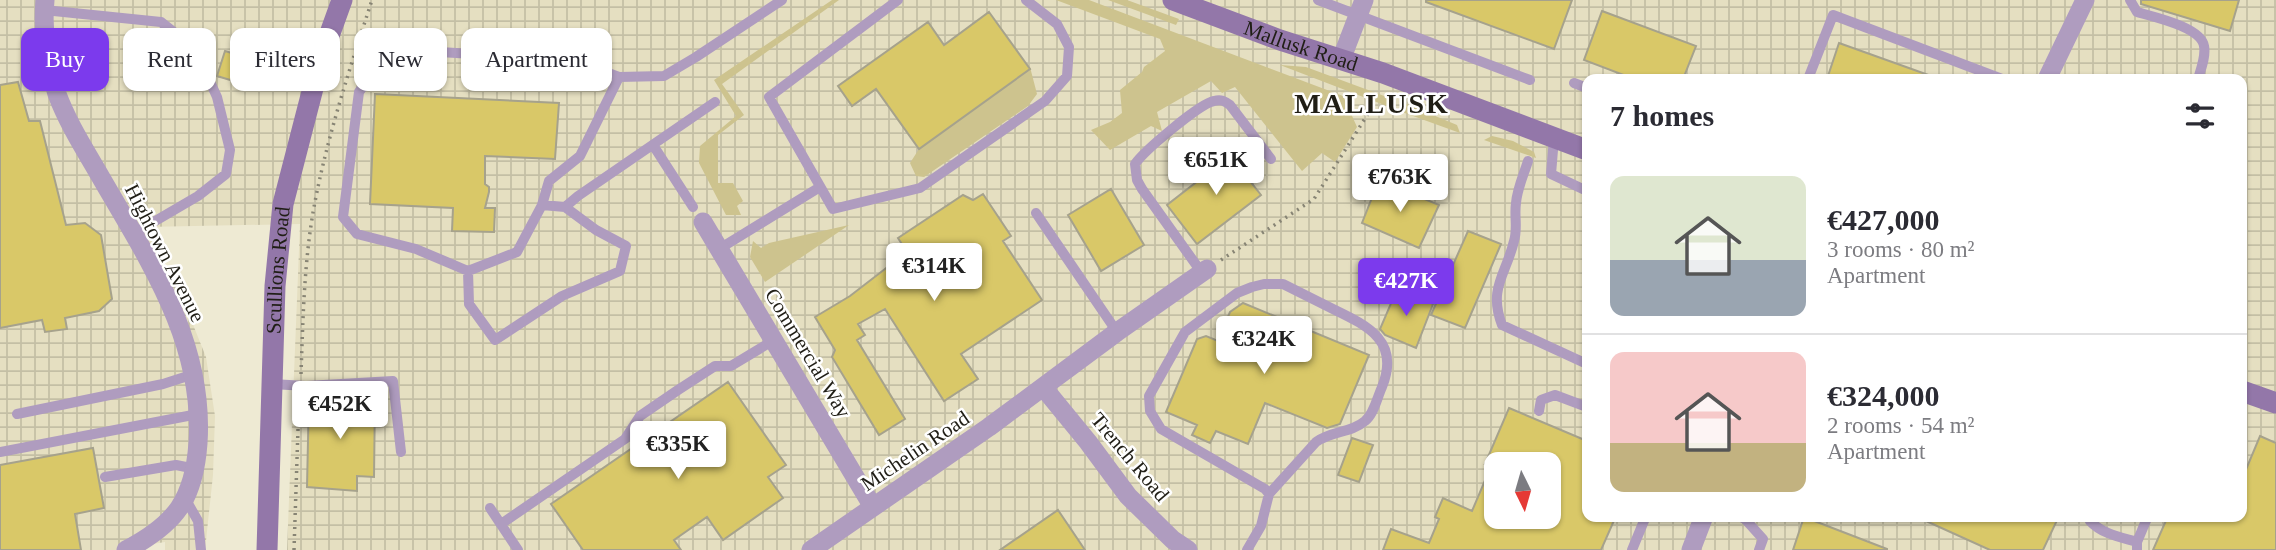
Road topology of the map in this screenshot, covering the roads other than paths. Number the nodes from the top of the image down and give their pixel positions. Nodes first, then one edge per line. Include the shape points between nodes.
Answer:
1 (342, 0) edge
2 (782, 0) edge
3 (898, 0) edge
4 (1026, 0) edge
5 (1173, 0) edge
6 (1318, 0) edge
7 (2085, 0) edge
8 (2130, 0) edge
9 (44, 5) edge
10 (1362, 8) edge
11 (1341, 60) junction
12 (1810, 74) edge
13 (1989, 74) edge
14 (2049, 74) edge
15 (2199, 74) edge
16 (619, 77) junction
17 (1530, 80) dead end
18 (1574, 83) dead end
19 (1582, 86) edge
20 (715, 102) dead end
21 (1554, 138) junction
22 (653, 145) junction
23 (1582, 148) edge
24 (1271, 159) dead end
25 (1528, 161) dead end
26 (820, 187) junction
27 (1582, 189) edge
28 (542, 205) junction
29 (565, 207) junction
30 (1036, 213) dead end
31 (698, 215) joint
32 (133, 234) junction
33 (719, 249) junction
34 (468, 271) junction
35 (1205, 271) joint
36 (1117, 332) junction
37 (774, 340) junction
38 (1582, 362) edge
39 (194, 374) junction
40 (272, 383) junction
41 (1043, 387) junction
42 (2247, 393) edge
43 (2276, 403) edge
44 (1582, 405) edge
45 (1539, 411) dead end
46 (17, 414) dead end
47 (198, 414) junction
48 (0, 452) edge
49 (401, 452) dead end
50 (197, 469) junction
51 (105, 477) dead end
52 (1269, 494) junction
53 (186, 500) junction
54 (873, 507) junction
55 (490, 508) dead end
56 (1644, 522) edge
57 (1702, 522) edge
58 (1748, 522) edge
59 (2091, 522) edge
60 (2146, 522) edge
61 (501, 524) junction
62 (2137, 546) edge
63 (126, 550) edge
64 (201, 550) edge
65 (267, 550) edge
66 (519, 550) edge
67 (811, 550) edge
68 (1188, 550) edge
69 (1247, 550) edge
70 (1632, 550) edge
71 (1691, 550) edge
72 (1759, 550) edge

1 - 40 main road, Scullions Road via 320,61 283,204
2 - 16 lane via 664,76
3 - 26 lane via 769,97
4 - 26 lane via 1058,23 1069,47 1068,76 1045,101 920,188 833,209
5 - 11 main road, Mallusk Road
6 - 10 lane
7 - 14 street
8 - 15 lane via 2137,12 2201,37 2204,47
9 - 32 street, Hightown Avenue via 49,65 57,95
9 - 32 lane via 161,22 195,48 217,97 230,150 226,174
10 - 11 street
10 - 17 lane
11 - 21 main road, Mallusk Road
12 - 13 lane via 1833,15
16 - 28 lane via 580,156 549,181
16 - 34 lane via 573,60 390,49 359,92 343,217 357,234 416,249
18 - 19 lane
20 - 22 lane
21 - 23 main road, Mallusk Road
21 - 27 lane via 1551,174
22 - 29 lane
22 - 31 lane
24 - 35 lane via 1230,105 1217,100 1142,153 1135,164 1142,189
25 - 38 lane via 1515,204 1515,240 1495,307 1502,325
26 - 33 lane
28 - 29 lane
28 - 34 lane via 517,252
29 - 34 lane via 626,246 621,271 562,296 495,340 469,304
30 - 36 lane
31 - 33 street, Commercial Way
32 - 39 street, Hightown Avenue via 182,329
33 - 37 street, Commercial Way
35 - 36 street, Michelin Road
36 - 41 street, Michelin Road
37 - 54 street, Commercial Way
37 - 61 lane via 731,366 715,366 678,390 640,416 625,439
39 - 46 lane
39 - 47 street, Hightown Avenue
40 - 49 lane via 393,381
40 - 65 main road, Scullions Road
41 - 54 street, Michelin Road
41 - 68 street, Trench Road via 1128,496
42 - 43 main road
44 - 45 lane via 1555,395 1541,400
47 - 48 lane
47 - 50 street, Hightown Avenue
50 - 51 lane via 176,464
50 - 53 street, Hightown Avenue
52 - 52 lane via 1316,442 1370,417 1386,370 1384,346 1366,325 1274,283 1237,293 1185,332 1149,396 1150,411 1161,429
52 - 69 lane via 1261,526
53 - 63 street, Hightown Avenue via 161,529
53 - 64 lane via 198,521
54 - 67 street, Michelin Road
55 - 61 lane
56 - 70 lane
57 - 71 street
58 - 72 lane via 1763,539
59 - 62 lane
60 - 62 lane
61 - 66 lane

